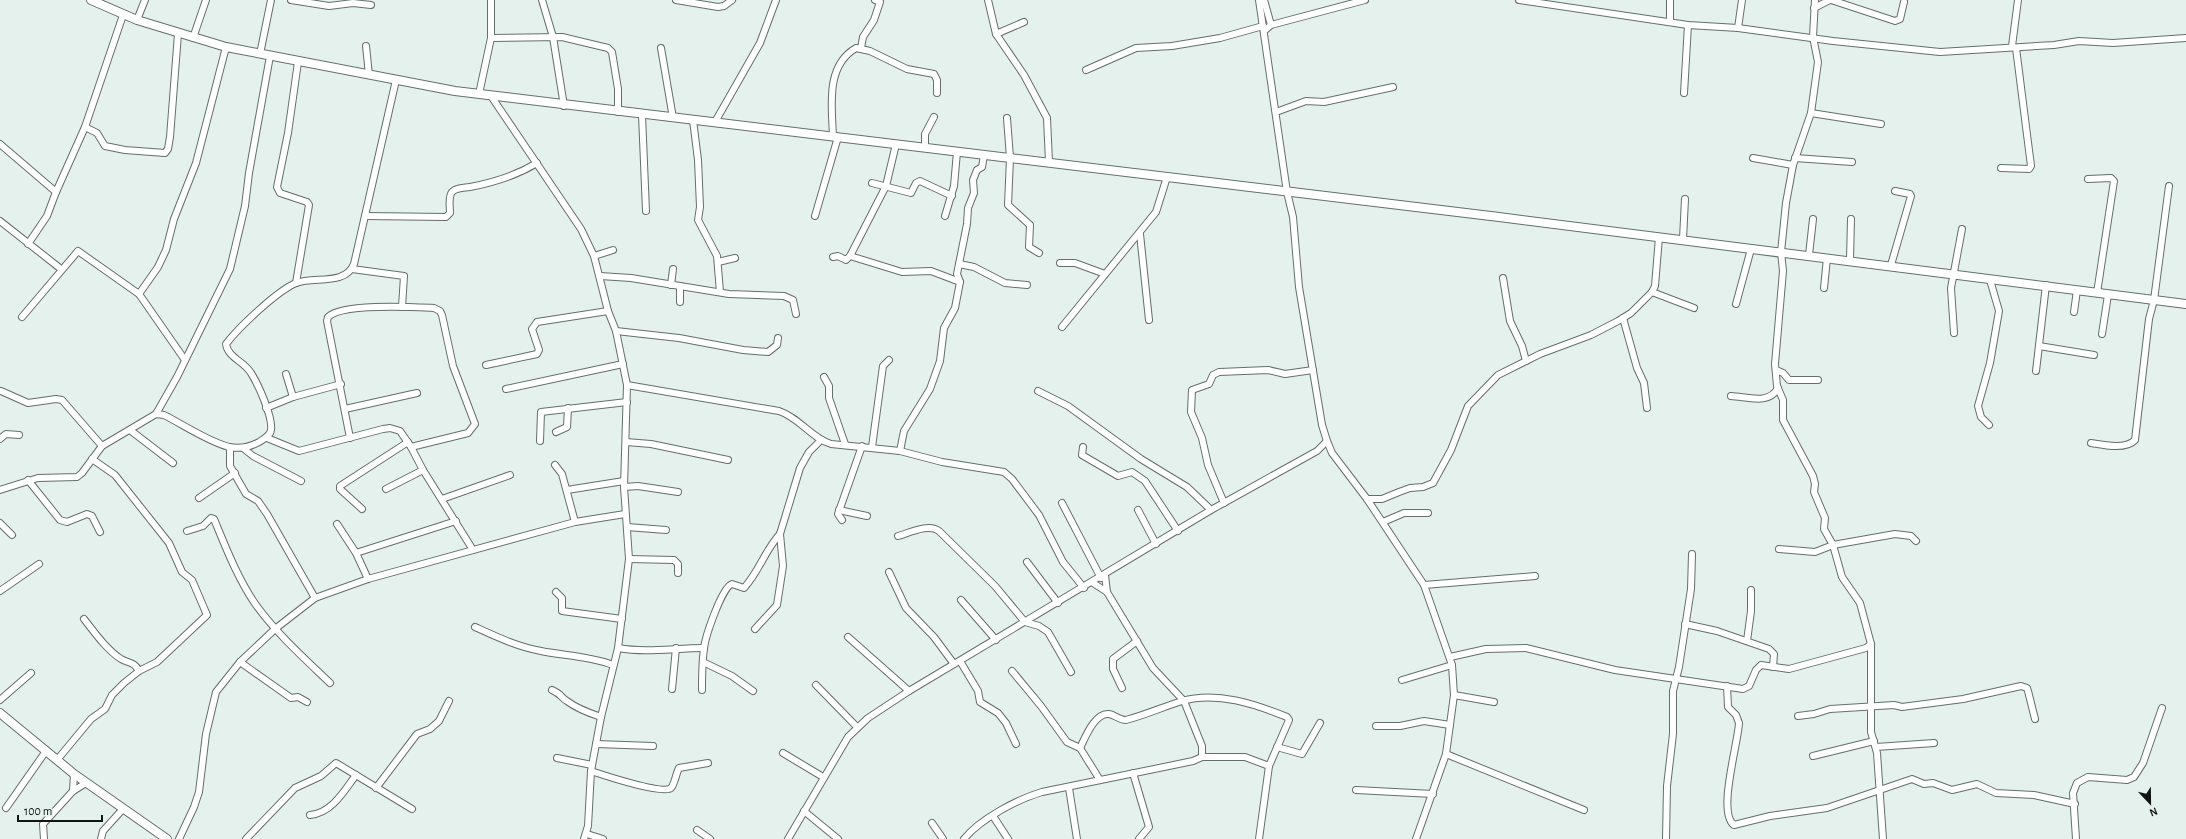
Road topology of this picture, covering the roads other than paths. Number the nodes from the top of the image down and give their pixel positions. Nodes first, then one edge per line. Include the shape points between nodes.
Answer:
1 (145, 0) edge
2 (206, 0) edge
3 (271, 0) edge
4 (291, 0) edge
5 (491, 0) edge
6 (542, 0) edge
7 (676, 0) edge
8 (732, 0) edge
9 (776, 0) edge
10 (875, 0) edge
11 (988, 0) edge
12 (1259, 0) edge
13 (1264, 0) edge
14 (1365, 0) edge
15 (1519, 0) edge
16 (1670, 0) edge
17 (1742, 0) edge
18 (1815, 0) edge
19 (1831, 0) edge
20 (2018, 0) edge
21 (94, 1) edge
22 (1539, 1) edge
23 (1904, 2) dead end
24 (371, 5) dead end
25 (1814, 8) junction
26 (123, 15) junction
27 (137, 20) junction
28 (1024, 22) dead end
29 (1670, 22) junction
30 (1271, 24) junction
31 (1688, 25) junction
32 (1264, 28) junction
33 (1738, 28) junction
34 (178, 34) junction
35 (996, 34) junction
36 (553, 37) junction
37 (1812, 37) junction
38 (193, 38) junction
39 (491, 38) junction
40 (2186, 38) edge
41 (366, 46) dead end
42 (2014, 47) junction
43 (226, 48) junction
44 (660, 48) dead end
45 (861, 48) junction
46 (260, 54) junction
47 (270, 56) junction
48 (298, 62) junction
49 (1086, 70) dead end
50 (369, 75) junction
51 (396, 80) junction
52 (1393, 87) dead end
53 (937, 93) dead end
54 (1684, 93) dead end
55 (479, 94) junction
56 (490, 96) junction
57 (564, 106) junction
58 (618, 112) junction
59 (1276, 112) junction
60 (1811, 113) junction
61 (642, 115) junction
62 (934, 117) dead end
63 (673, 118) junction
64 (1006, 118) dead end
65 (693, 120) junction
66 (715, 122) junction
67 (1881, 124) dead end
68 (85, 128) junction
69 (835, 137) junction
70 (0, 144) edge
71 (896, 144) junction
72 (925, 148) junction
73 (957, 152) junction
74 (984, 155) junction
75 (1010, 158) junction
76 (1753, 158) dead end
77 (1795, 158) junction
78 (1049, 162) junction
79 (1852, 162) dead end
80 (537, 163) junction
81 (1793, 165) junction
82 (2001, 168) dead end
83 (1167, 177) junction
84 (2088, 180) dead end
85 (872, 183) dead end
86 (886, 186) junction
87 (2169, 186) dead end
88 (1895, 191) dead end
89 (56, 192) junction
90 (1287, 192) junction
91 (952, 196) junction
92 (1685, 199) dead end
93 (646, 211) dead end
94 (365, 216) junction
95 (815, 216) dead end
96 (945, 216) dead end
97 (1851, 219) dead end
98 (1813, 220) dead end
99 (0, 221) edge
100 (1962, 229) dead end
101 (1140, 234) junction
102 (1659, 236) junction
103 (1683, 239) junction
104 (28, 244) junction
105 (1751, 249) junction
106 (613, 250) dead end
107 (1781, 252) junction
108 (1039, 253) dead end
109 (1809, 255) junction
110 (594, 256) junction
111 (850, 256) junction
112 (833, 257) dead end
113 (735, 258) dead end
114 (1827, 258) junction
115 (1850, 260) junction
116 (718, 262) junction
117 (1060, 263) dead end
118 (959, 264) junction
119 (1891, 265) junction
120 (61, 269) junction
121 (352, 269) junction
122 (673, 269) dead end
123 (1953, 273) junction
124 (957, 274) junction
125 (1105, 274) junction
126 (600, 276) junction
127 (1503, 278) dead end
128 (953, 279) junction
129 (1990, 280) junction
130 (960, 282) junction
131 (296, 283) junction
132 (671, 285) junction
133 (1027, 285) dead end
134 (2046, 285) junction
135 (680, 286) junction
136 (1824, 288) dead end
137 (2077, 290) junction
138 (720, 292) junction
139 (1652, 292) junction
140 (2097, 293) junction
141 (139, 294) junction
142 (2108, 295) junction
143 (2154, 300) junction
144 (680, 302) dead end
145 (1736, 304) dead end
146 (2186, 304) edge
147 (402, 307) junction
148 (1694, 308) dead end
149 (608, 311) junction
150 (2074, 312) dead end
151 (796, 314) dead end
152 (22, 317) dead end
153 (1622, 318) junction
154 (1149, 320) dead end
155 (1062, 327) dead end
156 (616, 331) junction
157 (1954, 333) dead end
158 (2102, 334) dead end
159 (778, 338) dead end
160 (2039, 346) junction
161 (2094, 355) dead end
162 (185, 360) junction
163 (888, 360) dead end
164 (1526, 361) junction
165 (622, 364) junction
166 (486, 365) dead end
167 (1312, 370) junction
168 (1776, 370) junction
169 (2036, 371) dead end
170 (286, 374) dead end
171 (824, 377) dead end
172 (1818, 380) dead end
173 (341, 384) junction
174 (627, 385) junction
175 (1778, 388) junction
176 (506, 389) dead end
177 (1, 391) dead end
178 (1038, 391) dead end
179 (417, 394) dead end
180 (1731, 396) dead end
181 (293, 397) junction
182 (626, 402) junction
183 (266, 408) junction
184 (568, 408) junction
185 (1647, 408) dead end
186 (345, 409) junction
187 (156, 414) junction
188 (1989, 425) dead end
189 (130, 430) junction
190 (556, 432) dead end
191 (19, 435) dead end
192 (0, 438) edge
193 (267, 438) junction
194 (350, 438) junction
195 (821, 440) junction
196 (1327, 441) junction
197 (540, 442) dead end
198 (626, 442) junction
199 (2091, 443) dead end
200 (410, 444) junction
201 (845, 444) junction
202 (102, 446) junction
203 (862, 446) junction
204 (230, 447) junction
205 (872, 447) junction
206 (1083, 447) dead end
207 (243, 448) junction
208 (1317, 450) junction
209 (900, 451) junction
210 (1332, 452) junction
211 (92, 459) junction
212 (728, 460) dead end
213 (173, 463) dead end
214 (555, 465) dead end
215 (423, 470) junction
216 (235, 473) junction
217 (510, 475) dead end
218 (28, 480) junction
219 (301, 481) dead end
220 (624, 484) junction
221 (386, 489) dead end
222 (0, 490) edge
223 (567, 490) junction
224 (678, 492) dead end
225 (198, 498) dead end
226 (442, 499) junction
227 (1367, 499) junction
228 (1382, 499) junction
229 (1224, 502) junction
230 (1062, 503) dead end
231 (362, 509) dead end
232 (840, 510) junction
233 (1138, 510) dead end
234 (1211, 510) junction
235 (1375, 510) junction
236 (1428, 513) dead end
237 (624, 514) junction
238 (867, 516) dead end
239 (842, 520) dead end
240 (456, 521) junction
241 (575, 522) junction
242 (1383, 522) junction
243 (0, 523) edge
244 (337, 524) dead end
245 (627, 527) junction
246 (666, 530) dead end
247 (187, 531) dead end
248 (1178, 531) junction
249 (100, 532) dead end
250 (780, 534) junction
251 (12, 535) dead end
252 (898, 536) dead end
253 (1916, 540) dead end
254 (1156, 544) junction
255 (1833, 545) junction
256 (1779, 549) dead end
257 (473, 550) junction
258 (356, 553) junction
259 (1692, 554) dead end
260 (629, 560) junction
261 (1027, 562) dead end
262 (38, 564) dead end
263 (890, 572) dead end
264 (678, 573) dead end
265 (1103, 576) junction
266 (1535, 576) dead end
267 (368, 579) junction
268 (1093, 583) junction
269 (1424, 584) junction
270 (1084, 588) junction
271 (1750, 590) dead end
272 (0, 591) edge
273 (556, 592) dead end
274 (1107, 592) junction
275 (315, 598) junction
276 (961, 600) dead end
277 (1058, 603) junction
278 (622, 619) junction
279 (84, 620) dead end
280 (1026, 622) junction
281 (1685, 624) junction
282 (475, 627) dead end
283 (275, 629) junction
284 (755, 629) dead end
285 (848, 638) dead end
286 (996, 640) junction
287 (1137, 641) junction
288 (1747, 641) junction
289 (618, 648) junction
290 (676, 648) junction
291 (704, 648) junction
292 (1870, 648) junction
293 (1450, 657) junction
294 (240, 662) junction
295 (703, 662) junction
296 (957, 663) junction
297 (613, 665) junction
298 (1452, 665) junction
299 (1773, 667) junction
300 (139, 671) junction
301 (1012, 671) dead end
302 (1071, 672) dead end
303 (31, 673) dead end
304 (1675, 679) junction
305 (1402, 680) dead end
306 (330, 683) dead end
307 (816, 685) dead end
308 (1727, 686) junction
309 (1122, 688) dead end
310 (672, 689) dead end
311 (552, 690) dead end
312 (702, 690) dead end
313 (753, 691) dead end
314 (909, 691) junction
315 (1454, 695) junction
316 (0, 700) edge
317 (449, 701) dead end
318 (1184, 701) junction
319 (307, 702) dead end
320 (1494, 702) dead end
321 (1872, 707) junction
322 (2162, 708) dead end
323 (0, 713) edge
324 (1798, 716) dead end
325 (601, 717) junction
326 (2035, 719) dead end
327 (1320, 723) dead end
328 (1450, 725) junction
329 (1376, 726) dead end
330 (857, 727) junction
331 (1934, 743) dead end
332 (596, 744) junction
333 (1016, 744) dead end
334 (1875, 744) junction
335 (653, 746) dead end
336 (1277, 747) junction
337 (1080, 748) junction
338 (46, 751) junction
339 (783, 753) dead end
340 (1446, 754) junction
341 (1813, 756) dead end
342 (1202, 757) junction
343 (557, 758) dead end
344 (57, 760) junction
345 (708, 763) dead end
346 (1269, 766) junction
347 (592, 768) junction
348 (1133, 773) junction
349 (74, 774) junction
350 (356, 774) junction
351 (823, 777) junction
352 (1100, 780) junction
353 (86, 783) junction
354 (376, 788) junction
355 (1069, 788) junction
356 (1356, 790) dead end
357 (73, 791) junction
358 (1880, 791) junction
359 (1433, 794) junction
360 (2075, 804) junction
361 (6, 808) dead end
362 (412, 809) dead end
363 (122, 810) junction
364 (1584, 810) dead end
365 (804, 811) junction
366 (310, 815) dead end
367 (993, 816) junction
368 (932, 823) dead end
369 (697, 830) dead end
370 (586, 836) edge
371 (44, 839) edge
372 (100, 839) edge
373 (167, 839) edge
374 (179, 839) edge
375 (246, 839) edge
376 (604, 839) edge
377 (710, 839) edge
378 (788, 839) edge
379 (838, 839) edge
380 (943, 839) edge
381 (964, 839) edge
382 (1008, 839) edge
383 (1077, 839) edge
384 (1139, 839) edge
385 (1259, 839) edge
386 (1416, 839) edge
387 (1666, 839) edge
388 (1883, 839) edge
389 (2076, 839) edge

1 - 27 street
2 - 38 street
3 - 46 street
4 - 24 street via 329,6 354,3
5 - 39 street
6 - 36 street
7 - 8 street via 718,7
9 - 66 street via 760,43
10 - 45 street via 880,2 874,20 863,37
11 - 35 street
12 - 32 street
13 - 30 street
14 - 30 street
15 - 22 street
16 - 29 street
17 - 33 street
18 - 25 street
19 - 23 street via 1895,21 1900,19
19 - 25 street
20 - 42 street
21 - 26 street
22 - 29 street
25 - 37 street
26 - 27 street
26 - 68 street
27 - 34 street
28 - 35 street
29 - 31 street
30 - 32 street
31 - 33 street
31 - 54 street
32 - 49 street via 1172,46 1136,48
32 - 59 street
33 - 37 street
34 - 38 street
34 - 68 street via 170,137 165,153 105,146 97,133
35 - 78 street via 1044,108 1048,127
36 - 39 street
36 - 57 street
36 - 58 street via 581,40 610,50 618,89
37 - 42 street via 1940,52
37 - 60 street via 1818,62
38 - 43 street
39 - 55 street
40 - 42 street via 2113,43 2079,40 2064,44
41 - 50 street
42 - 82 street via 2031,166 2028,169
43 - 46 street
43 - 141 street via 196,163 174,219 166,250 158,267
44 - 63 street
45 - 53 street via 907,69 934,74 937,80
45 - 69 street via 856,48 847,55 834,76 832,90
46 - 47 street
47 - 48 street
47 - 162 street via 236,251 222,288
48 - 50 street
48 - 131 street via 277,187 280,193 307,202 309,205
50 - 51 street
51 - 55 street
51 - 94 street
52 - 59 street via 1324,102 1306,101
55 - 56 street
56 - 57 street
56 - 80 street
57 - 58 street
58 - 61 street
59 - 90 street
60 - 67 street
60 - 77 street
61 - 63 street
61 - 93 street
62 - 72 street via 925,134
63 - 65 street
64 - 75 street
65 - 66 street
65 - 116 street via 698,160 698,220
66 - 69 street
68 - 89 street
69 - 71 street
69 - 95 street
70 - 89 street
71 - 72 street
71 - 86 street
72 - 73 street
73 - 74 street
73 - 91 street
74 - 75 street
74 - 118 street via 982,167 974,175 974,193 968,208
75 - 78 street
75 - 108 street via 1009,207 1030,225 1029,247
76 - 81 street
77 - 79 street
77 - 81 street
78 - 83 street
80 - 94 street via 506,177 458,189 452,193 449,200 450,213 446,217
80 - 110 street via 581,229
81 - 107 street
83 - 90 street
83 - 101 street via 1156,212
84 - 140 street via 2110,178 2114,181
85 - 86 street
86 - 91 street via 911,193 920,181
86 - 111 street
87 - 143 street
88 - 119 street via 1911,196
89 - 104 street via 47,216
90 - 102 street
90 - 167 street via 1293,217 1299,287
91 - 96 street
92 - 103 street
94 - 121 street
97 - 115 street
98 - 109 street
99 - 104 street
100 - 123 street
101 - 125 street
101 - 154 street
102 - 103 street
102 - 139 street via 1656,280
103 - 105 street
104 - 120 street
105 - 107 street
105 - 145 street
106 - 110 street
107 - 109 street
107 - 168 street via 1783,270
109 - 114 street
110 - 126 street
111 - 112 street via 846,260 838,256
111 - 128 street via 902,272 931,271
113 - 116 street
114 - 115 street
114 - 136 street
115 - 119 street
116 - 138 street
117 - 125 street via 1075,263
118 - 124 street
118 - 133 street via 974,267 1005,283
119 - 123 street
120 - 141 street via 74,253 82,252
120 - 152 street
121 - 131 street via 350,274 343,278
121 - 147 street via 404,276
122 - 132 street
123 - 129 street
123 - 157 street via 1951,288
124 - 128 street
124 - 130 street
125 - 155 street
126 - 132 street
126 - 149 street
127 - 164 street via 1510,321
128 - 130 street
129 - 134 street
129 - 188 street via 1999,311 1990,363 1978,406 1981,417
130 - 209 street via 955,308 944,328 940,361 930,389 904,430
131 - 183 street via 275,297 226,344 232,356 252,374
132 - 135 street
134 - 137 street
134 - 160 street
135 - 138 street
135 - 144 street
137 - 140 street
137 - 150 street
138 - 151 street via 789,297 795,304
139 - 148 street
139 - 153 street
140 - 142 street
141 - 162 street
142 - 143 street
142 - 158 street
143 - 146 street
143 - 199 street via 2149,319 2135,440 2127,445
147 - 173 street via 339,310 328,317 328,329
147 - 200 street via 434,308 440,311 454,366 475,424 468,433
149 - 156 street
149 - 166 street via 537,322 532,328 539,350 537,354
153 - 164 street via 1591,336
153 - 185 street via 1644,383
156 - 159 street via 768,352 777,346
156 - 165 street
160 - 161 street
160 - 169 street
162 - 187 street
163 - 205 street via 883,366
164 - 228 street via 1498,375 1472,401 1433,483
165 - 174 street
165 - 176 street
167 - 196 street
167 - 229 street via 1285,374 1268,370 1219,372 1213,375 1209,384 1192,390 1191,412 1202,438 1208,465
168 - 172 street via 1789,380
168 - 175 street
170 - 181 street
171 - 201 street
173 - 181 street
173 - 186 street
174 - 182 street
174 - 195 street via 779,411 796,418
175 - 180 street via 1769,398
175 - 255 street via 1783,400 1783,420 1813,476 1814,492 1826,518 1824,529
177 - 202 street via 28,403 62,400
178 - 234 street via 1068,406 1141,459 1187,487
179 - 186 street
181 - 183 street
182 - 184 street
182 - 198 street
183 - 193 street via 271,422 271,431
184 - 190 street via 568,427
184 - 197 street via 541,412
186 - 194 street
187 - 189 street
187 - 204 street via 164,415
189 - 202 street
189 - 213 street
191 - 192 street via 6,434
193 - 194 street via 296,451
193 - 207 street
194 - 200 street via 390,428 400,431
195 - 201 street via 831,444
195 - 250 street via 809,452 800,468
196 - 208 street
196 - 210 street
198 - 212 street via 651,444
198 - 220 street
200 - 215 street
200 - 231 street via 341,485 340,489
201 - 203 street
202 - 211 street
203 - 205 street
203 - 232 street
204 - 207 street
204 - 216 street via 229,463
205 - 209 street
206 - 248 street via 1082,455 1118,476 1132,472 1145,481
207 - 219 street via 253,456
208 - 210 street
208 - 229 street
209 - 270 street via 942,462 1000,471 1008,476 1039,515 1063,562
210 - 227 street
211 - 218 street via 77,477
211 - 300 street via 116,475 169,543 178,565 192,580 206,613 205,618 162,657
214 - 223 street via 562,474
215 - 221 street
215 - 226 street
216 - 225 street
216 - 275 street via 246,494 258,501 267,514
217 - 226 street
218 - 222 street
218 - 249 street via 60,520 67,522 87,514 92,516
220 - 223 street
220 - 224 street
220 - 237 street
223 - 241 street
226 - 240 street
227 - 228 street
227 - 235 street
228 - 235 street
229 - 234 street
230 - 265 street
232 - 238 street
232 - 239 street via 838,514
233 - 254 street
234 - 248 street
235 - 242 street
236 - 242 street via 1404,513
237 - 241 street
237 - 245 street
240 - 257 street
240 - 258 street
241 - 257 street
242 - 269 street
243 - 251 street
244 - 258 street
245 - 246 street
245 - 260 street
247 - 283 street via 203,526 211,518 214,519 245,586
248 - 254 street
250 - 284 street via 784,566 776,605
250 - 291 street via 744,588 732,584 727,587 713,618
252 - 280 street via 926,528 936,528
253 - 255 street via 1911,536 1895,534
254 - 265 street
255 - 256 street via 1822,551 1807,553
255 - 292 street via 1842,577 1862,607
257 - 267 street
258 - 267 street
259 - 281 street via 1691,589
260 - 264 street via 674,560 678,564
260 - 278 street
261 - 277 street
262 - 272 street
263 - 296 street via 906,608
265 - 268 street
265 - 274 street
266 - 269 street
267 - 275 street
268 - 270 street
268 - 274 street
269 - 293 street
270 - 277 street
271 - 288 street via 1751,611
273 - 278 street via 562,598 562,612
274 - 287 street
275 - 283 street
276 - 286 street
277 - 280 street
278 - 289 street
279 - 300 street via 113,652 134,664
280 - 286 street
280 - 302 street via 1040,626 1048,632
281 - 288 street
281 - 304 street
282 - 297 street via 507,641 540,651 584,656
283 - 294 street
283 - 306 street
285 - 314 street
286 - 296 street
287 - 309 street via 1113,659 1113,669
287 - 318 street via 1158,675
288 - 299 street via 1773,651
289 - 290 street via 652,651
289 - 297 street
290 - 291 street
290 - 310 street
291 - 295 street
292 - 299 street via 1789,669
292 - 321 street
293 - 298 street
293 - 304 street via 1486,649 1526,648 1615,670
294 - 319 street via 290,698 298,697
294 - 374 street via 225,679 212,704 199,792
295 - 312 street
295 - 313 street via 732,676
296 - 314 street
296 - 333 street via 978,691 980,702 998,713
297 - 325 street
298 - 305 street
298 - 315 street
299 - 308 street via 1759,666 1748,688
300 - 344 street via 112,695 105,708 91,719
301 - 337 street via 1067,742
303 - 316 street
304 - 308 street
304 - 387 street
307 - 330 street
308 - 358 street via 1728,708 1736,715 1739,723 1726,799 1733,824 1739,825 1814,810
311 - 325 street via 560,693 567,702
314 - 330 street
315 - 320 street
315 - 328 street
317 - 354 street via 439,721 430,729 417,734
318 - 336 street via 1216,698 1260,706 1287,717 1289,720
318 - 337 street via 1126,720 1109,714 1102,715 1090,729
318 - 342 street via 1202,746
321 - 324 street via 1830,709
321 - 326 street via 1902,707 1963,700 2021,686 2028,691
321 - 334 street via 1871,732
322 - 360 street via 2143,763 2134,777 2127,780 2085,777 2075,786
323 - 338 street
325 - 332 street
327 - 336 street via 1304,752 1299,754
328 - 329 street via 1424,721 1400,726
328 - 340 street
330 - 351 street
331 - 334 street
332 - 335 street
332 - 347 street
334 - 341 street
334 - 358 street
336 - 346 street
337 - 352 street
338 - 344 street
338 - 361 street
339 - 351 street
340 - 359 street
340 - 364 street
342 - 346 street via 1252,758
342 - 348 street
343 - 347 street
344 - 349 street
345 - 347 street via 679,768 672,787 668,789 656,789
346 - 385 street
347 - 370 street
348 - 352 street
348 - 384 street via 1149,827
349 - 353 street
349 - 357 street
350 - 354 street
350 - 366 street via 336,801 320,812
350 - 375 street via 336,763 321,776 295,788
351 - 365 street
352 - 355 street
353 - 357 street
353 - 363 street
354 - 362 street
355 - 367 street via 1032,795
355 - 383 street
356 - 359 street
357 - 371 street via 42,824
358 - 360 street via 1912,779 1952,790 1977,784 1996,793 2034,795
358 - 388 street
359 - 386 street
360 - 389 street
363 - 372 street via 103,831
363 - 373 street
365 - 378 street
365 - 379 street
367 - 381 street
367 - 382 street
368 - 380 street
369 - 377 street
370 - 376 street

